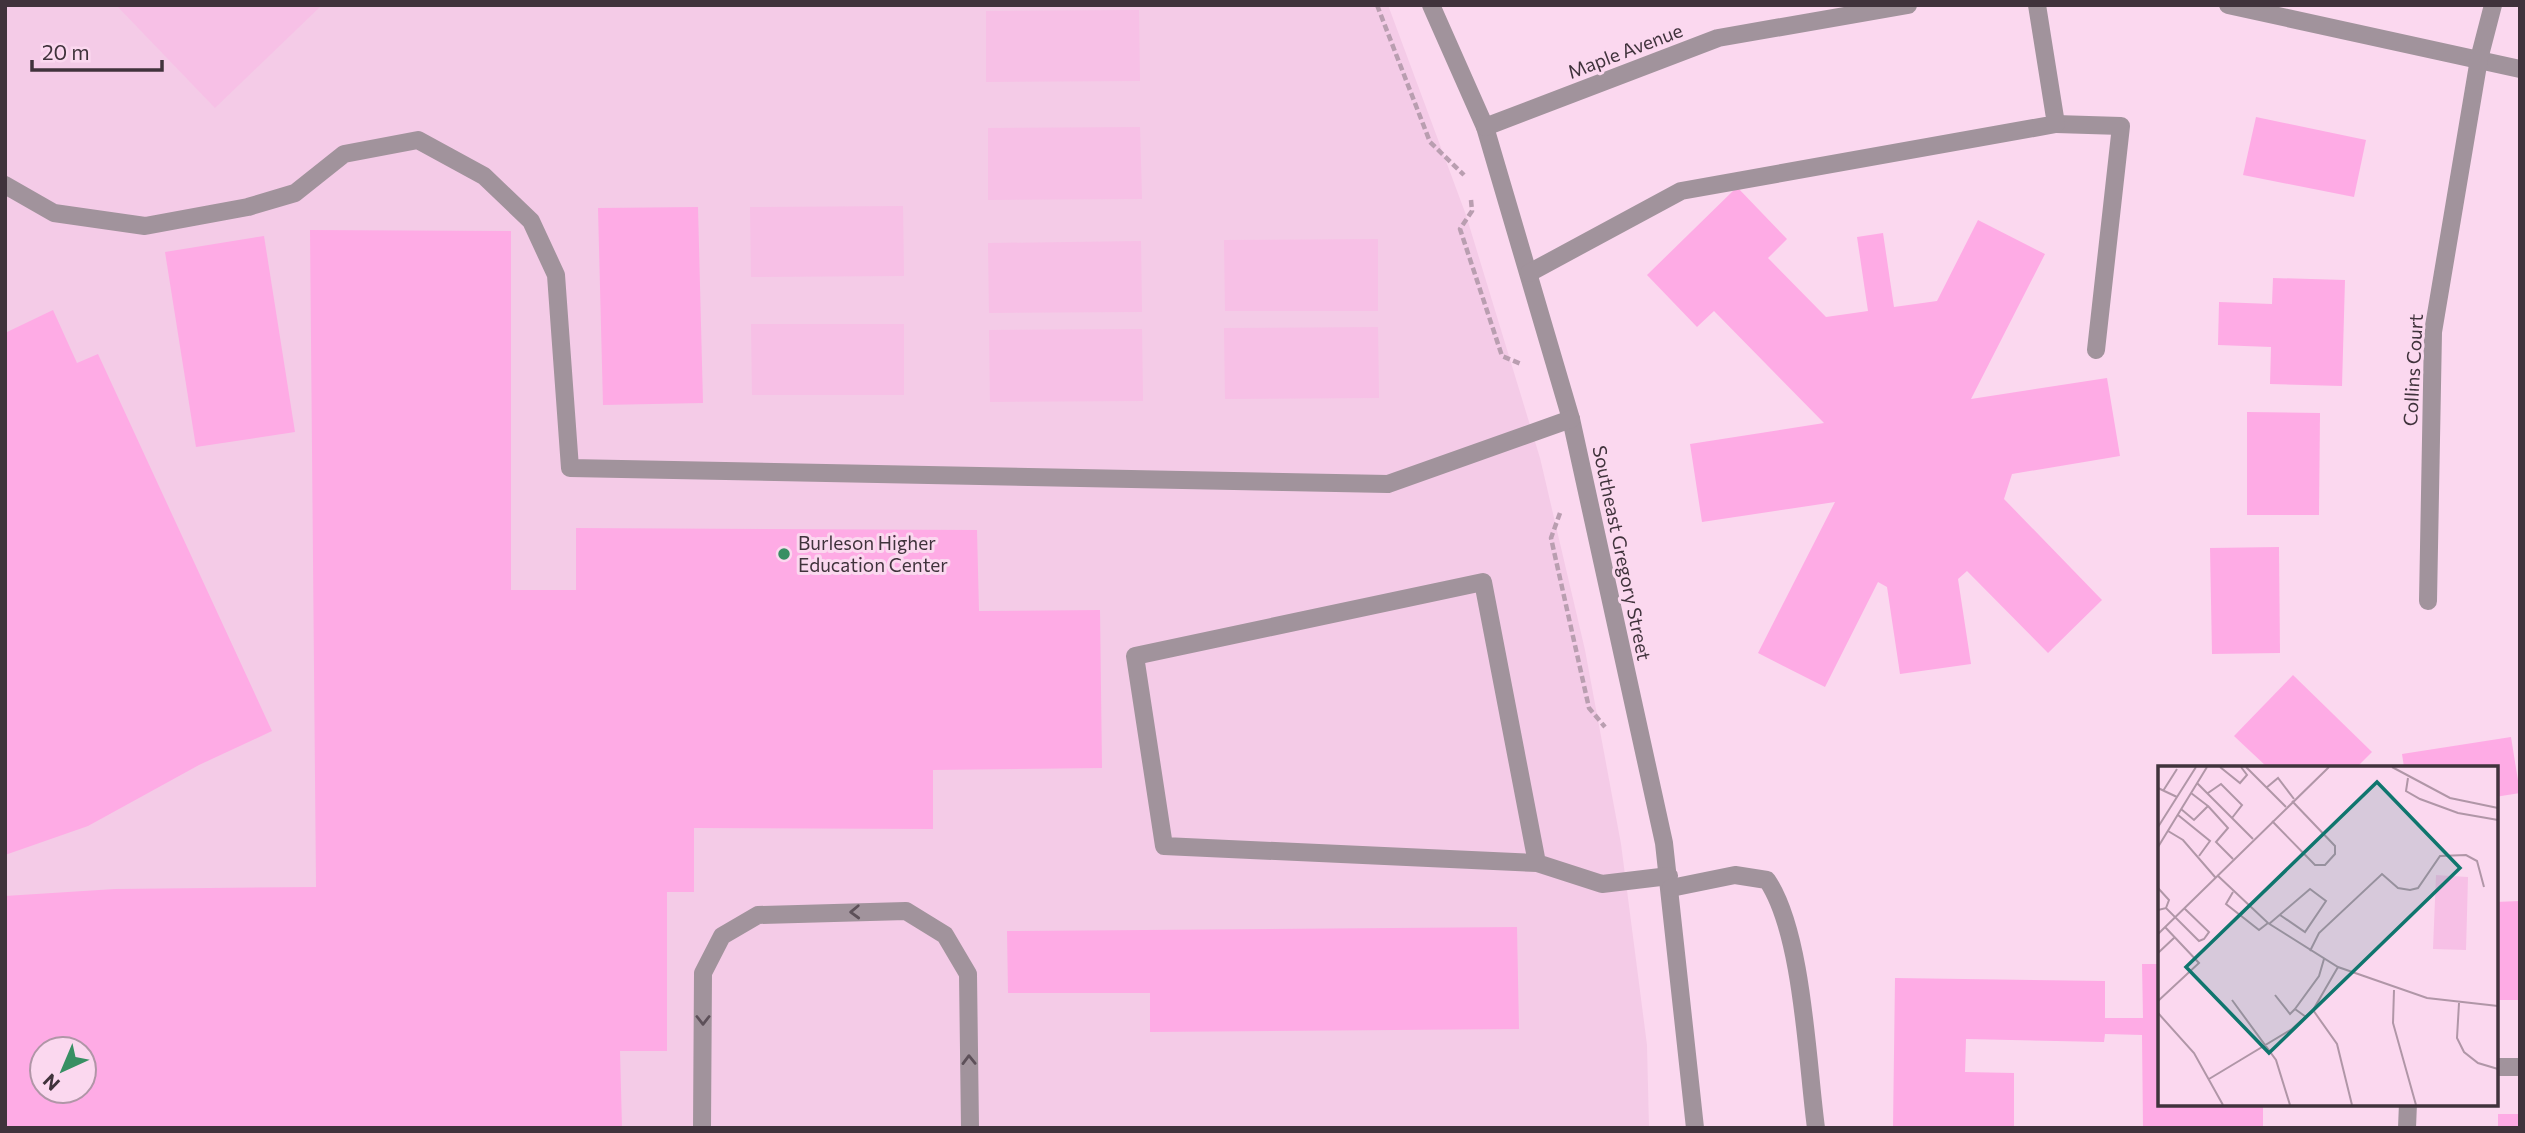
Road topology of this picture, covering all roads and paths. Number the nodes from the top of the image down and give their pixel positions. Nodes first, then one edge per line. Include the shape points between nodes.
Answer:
1 (1377, 5) edge
2 (1431, 5) edge
3 (1908, 5) edge
4 (2037, 5) edge
5 (2228, 5) edge
6 (2493, 5) edge
7 (2479, 60) junction
8 (2520, 69) edge
9 (2056, 124) junction
10 (1485, 127) junction
11 (1467, 183) dead end
12 (5, 186) edge
13 (1471, 194) dead end
14 (1529, 273) junction
15 (2096, 350) dead end
16 (1526, 371) dead end
17 (1570, 419) junction
18 (1561, 509) dead end
19 (2428, 601) dead end
20 (1610, 733) dead end
21 (1537, 863) junction
22 (1670, 882) junction
23 (2497, 1067) edge
24 (2520, 1068) edge
25 (2408, 1105) edge
26 (702, 1128) edge
27 (970, 1128) edge
28 (1695, 1128) edge
29 (1816, 1128) edge
30 (2407, 1128) edge

1 - 11 path via 1430,142
2 - 10 street, Southeast Gregory Street
3 - 10 street, Maple Avenue via 1718,38
4 - 9 street
5 - 7 street
6 - 7 street, Collins Court
7 - 8 street
7 - 19 street, Collins Court via 2433,332
9 - 14 street via 1681,191
9 - 15 street via 2121,126
10 - 14 street, Southeast Gregory Street
12 - 17 street via 54,213 145,226 248,207 295,193 344,153 418,140 484,176 531,221 556,275 569,468 1388,484
13 - 16 path via 1472,211 1460,229 1502,356
14 - 17 street, Southeast Gregory Street
17 - 22 street, Southeast Gregory Street
18 - 20 path via 1551,538 1589,708
21 - 21 street via 1164,846 1135,656 1483,582
21 - 22 street via 1602,884
22 - 28 street, Southeast Gregory Street
22 - 29 street via 1735,875 1767,880 1781,900 1795,959
23 - 24 street
25 - 30 street
27 -> 26 street via 968,974 945,935 905,911 758,915 722,936 703,973

